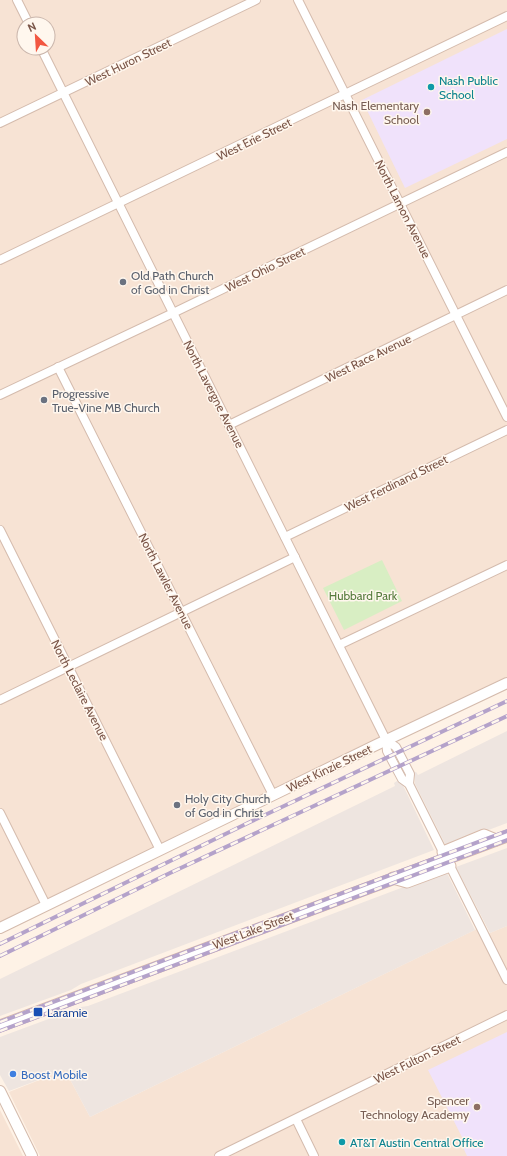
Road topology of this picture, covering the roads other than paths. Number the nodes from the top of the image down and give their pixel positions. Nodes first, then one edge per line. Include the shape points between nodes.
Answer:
1 (17, 0) edge
2 (256, 0) edge
3 (298, 0) edge
4 (25, 16) edge
5 (507, 16) edge
6 (45, 56) edge
7 (63, 93) junction
8 (345, 94) junction
9 (0, 123) edge
10 (507, 152) edge
11 (119, 204) junction
12 (400, 204) junction
13 (0, 260) edge
14 (507, 290) edge
15 (173, 313) junction
16 (456, 315) junction
17 (58, 368) junction
18 (0, 395) edge
19 (507, 417) edge
20 (229, 425) junction
21 (507, 430) edge
22 (0, 530) edge
23 (285, 537) junction
24 (295, 557) junction
25 (507, 565) edge
26 (181, 612) junction
27 (339, 645) junction
28 (68, 667) junction
29 (507, 683) edge
30 (0, 700) edge
31 (386, 740) junction
32 (273, 795) junction
33 (0, 813) edge
34 (507, 836) edge
35 (496, 840) junction
36 (160, 850) junction
37 (447, 859) junction
38 (394, 878) junction
39 (46, 905) junction
40 (0, 928) edge
41 (507, 980) edge
42 (507, 1015) edge
43 (0, 1026) edge
44 (0, 1092) edge
45 (296, 1119) junction
46 (32, 1156) edge
47 (219, 1156) edge
48 (314, 1156) edge

1 - 4 street
2 - 7 street, West Huron Street
3 - 8 street, North Lamon Avenue
5 - 8 street, West Erie Street
6 - 7 street, North Lavergne Avenue
7 - 9 street, West Huron Street
7 - 11 street, North Lavergne Avenue
8 - 11 street, West Erie Street
8 - 12 street, North Lamon Avenue
10 - 12 street, West Ohio Street
11 - 13 street, West Erie Street
11 - 15 street, North Lavergne Avenue
12 - 15 street, West Ohio Street
12 - 16 street, North Lamon Avenue
14 - 16 street, West Race Avenue
15 - 17 street, West Ohio Street
15 - 20 street, North Lavergne Avenue
16 - 19 street, North Lamon Avenue
16 - 20 street, West Race Avenue
17 - 18 street, West Ohio Street
17 - 26 street, North Lawler Avenue
20 - 23 street, North Lavergne Avenue
21 - 23 street, West Ferdinand Street
22 - 28 street, North Leclaire Avenue
23 - 24 street, North Lavergne Avenue
24 - 26 street
24 - 27 street, North Lavergne Avenue
25 - 27 street
26 - 28 street
26 - 32 street, North Lawler Avenue
27 - 31 street, North Lavergne Avenue
28 - 30 street
28 - 36 street, North Leclaire Avenue
29 - 31 street, West Kinzie Street
31 - 32 street, West Kinzie Street
31 - 37 street, North Lavergne Avenue via 396,747 410,774 409,784
32 - 36 street, West Kinzie Street
33 - 39 street
34 - 35 main road, West Lake Street
35 - 37 main road, West Lake Street
35 - 37 main road via 484,835
36 - 39 street, West Kinzie Street
37 - 38 main road, West Lake Street
37 - 38 main road via 407,882
37 - 41 street, North Lavergne Avenue
38 - 43 main road, West Lake Street
39 - 40 street, West Kinzie Street
42 - 45 street, West Fulton Street
44 - 46 street
45 - 47 street, West Fulton Street
45 - 48 street

